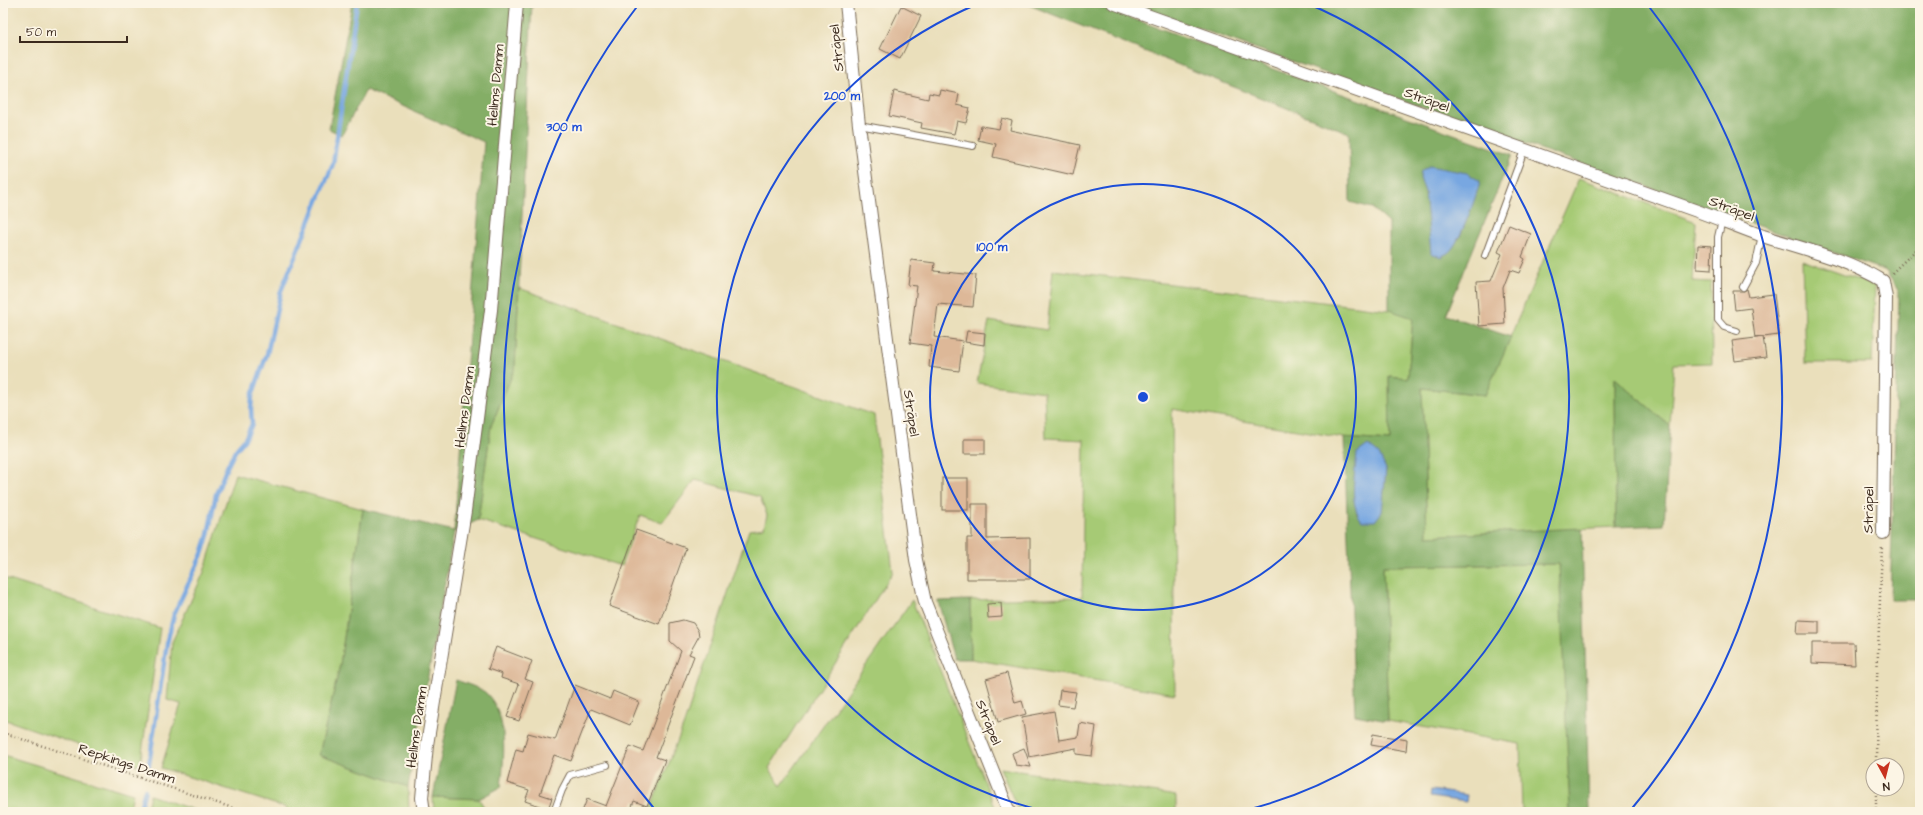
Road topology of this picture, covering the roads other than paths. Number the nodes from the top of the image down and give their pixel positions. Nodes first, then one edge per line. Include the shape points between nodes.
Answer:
1 (517, 3) edge
2 (846, 3) edge
3 (1113, 3) edge
4 (859, 125) junction
5 (973, 146) dead end
6 (1524, 150) junction
7 (1722, 220) junction
8 (1762, 236) junction
9 (1485, 256) dead end
10 (1743, 287) dead end
11 (1737, 331) dead end
12 (1883, 534) road end
13 (607, 765) dead end
14 (424, 812) edge
15 (554, 812) edge
16 (1009, 812) edge

1 - 14 street, Hellms Damm via 491,310 465,511 427,745 422,798
2 - 4 street, Sträpel
3 - 6 street, Sträpel
4 - 5 lane
4 - 16 street, Sträpel via 916,560 925,602
6 - 7 street, Sträpel
6 - 9 lane
7 - 8 street, Sträpel
7 - 11 lane via 1718,237 1718,320 1724,327
8 - 10 lane via 1756,263
8 - 12 street, Sträpel via 1855,267 1883,281 1886,298
13 - 15 lane via 570,775

